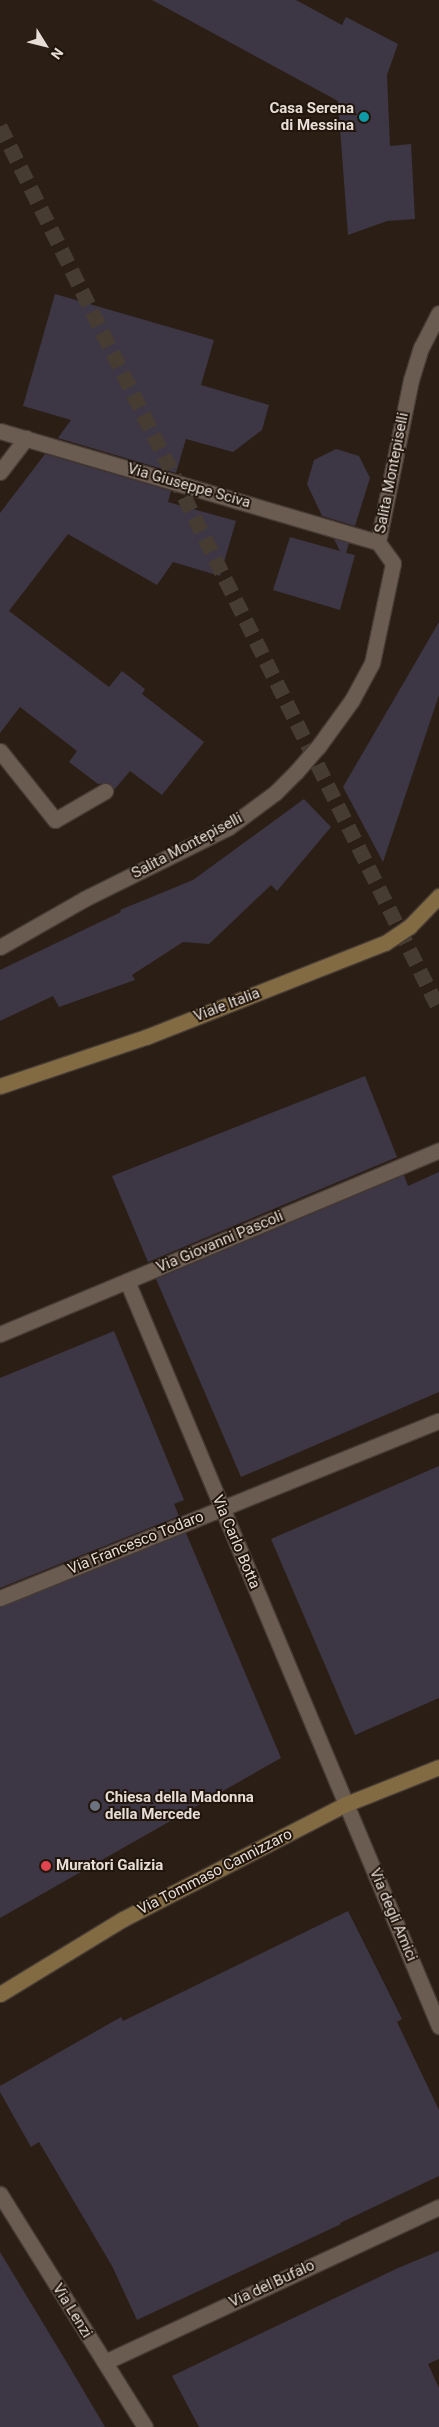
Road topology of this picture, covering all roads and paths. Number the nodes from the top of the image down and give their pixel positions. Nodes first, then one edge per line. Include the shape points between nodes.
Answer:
1 (439, 313) edge
2 (0, 431) edge
3 (26, 438) junction
4 (0, 472) edge
5 (378, 542) junction
6 (0, 752) edge
7 (105, 791) dead end
8 (439, 896) edge
9 (0, 947) edge
10 (0, 1086) edge
11 (439, 1150) edge
12 (126, 1281) junction
13 (0, 1334) edge
14 (439, 1421) edge
15 (222, 1508) junction
16 (0, 1598) edge
17 (439, 1767) edge
18 (346, 1804) junction
19 (0, 1994) edge
20 (439, 2026) edge
21 (0, 2194) edge
22 (439, 2207) edge
23 (105, 2362) junction
24 (145, 2427) edge

1 - 5 street, Salita Montepiselli via 421,348 411,380
2 - 3 street, Via Giuseppe Sciva
3 - 4 street
3 - 5 street, Via Giuseppe Sciva
5 - 9 street, Salita Montepiselli via 393,563 372,663 352,700 296,772 229,827 84,899
6 - 7 street via 55,820
8 - 10 street, Viale Italia via 410,926 385,943 146,1037
11 - 12 street, Via Giovanni Pascoli
12 - 13 street, Via Giovanni Pascoli
12 - 15 street, Via Carlo Botta
14 - 15 street, Via Francesco Todaro
15 - 16 street, Via Francesco Todaro
15 - 18 street, Via Carlo Botta
17 - 18 street, Via Tommaso Cannizzaro
18 - 19 street, Via Tommaso Cannizzaro via 123,1919
18 - 20 street, Via degli Amici
21 - 23 street, Via Lenzi
22 - 23 street, Via del Bufalo
23 - 24 street, Via Lenzi

